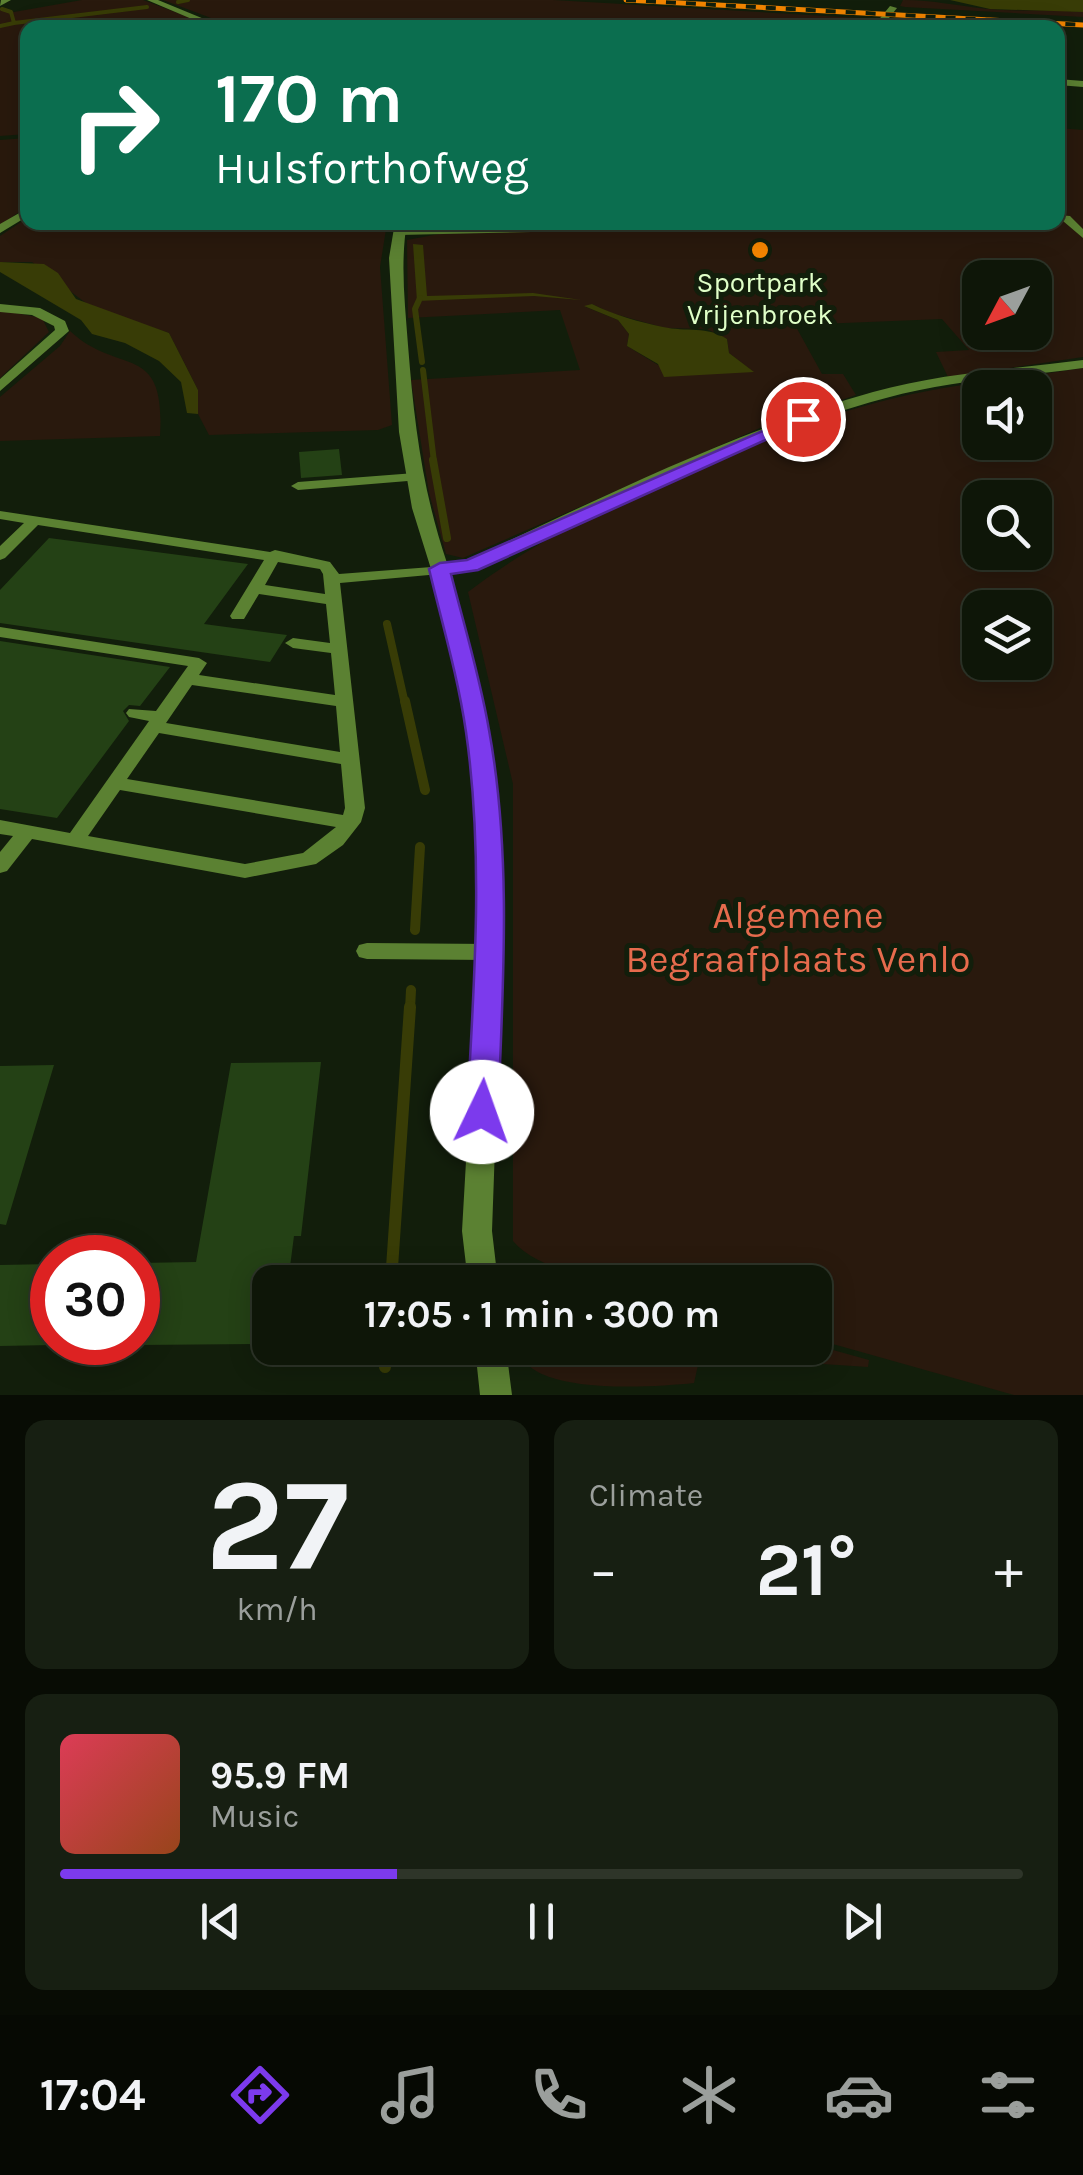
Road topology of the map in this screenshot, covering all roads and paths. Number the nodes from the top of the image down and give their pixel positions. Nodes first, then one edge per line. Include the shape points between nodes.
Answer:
1 (7, 0) edge
2 (150, 0) edge
3 (0, 4) edge
4 (893, 8) dead end
5 (201, 20) edge
6 (883, 20) edge
7 (400, 230) edge
8 (0, 308) edge
9 (1083, 364) edge
10 (0, 388) edge
11 (415, 477) junction
12 (298, 486) dead end
13 (0, 515) edge
14 (35, 520) junction
15 (110, 531) junction
16 (98, 544) dead end
17 (0, 555) edge
18 (275, 555) junction
19 (440, 569) junction
20 (331, 579) junction
21 (252, 588) junction
22 (333, 600) junction
23 (238, 616) dead end
24 (0, 632) edge
25 (50, 640) junction
26 (293, 643) dead end
27 (338, 649) junction
28 (36, 656) dead end
29 (188, 679) junction
30 (344, 702) junction
31 (135, 714) dead end
32 (158, 722) junction
33 (350, 760) junction
34 (115, 783) junction
35 (350, 823) junction
36 (0, 827) edge
37 (27, 832) junction
38 (75, 840) junction
39 (0, 866) edge
40 (367, 952) dead end
41 (490, 952) junction
42 (481, 1265) edge
43 (492, 1365) edge
44 (496, 1395) edge

1 - 3 street
2 - 5 street
4 - 6 street
7 - 11 street via 396,298
8 - 10 street via 35,311 62,331
9 - 19 street via 885,393 833,408 470,566
11 - 12 lane
11 - 19 street
13 - 14 lane
14 - 15 lane
14 - 17 lane
15 - 16 lane
15 - 18 lane via 203,552
18 - 20 lane via 317,560
18 - 21 lane
19 - 20 lane
19 - 41 street via 478,730
20 - 22 lane
21 - 22 lane
21 - 23 lane
22 - 27 lane
24 - 25 lane
25 - 28 lane
25 - 29 lane via 199,664
26 - 27 lane
27 - 30 lane
29 - 30 lane
29 - 32 lane
30 - 33 lane
31 - 32 lane
32 - 33 lane
32 - 34 lane
33 - 35 lane
34 - 35 lane
34 - 38 lane
35 - 38 lane via 309,858 244,871
36 - 37 lane
37 - 38 lane
37 - 39 lane
40 - 41 lane
41 - 42 street
43 - 44 street

